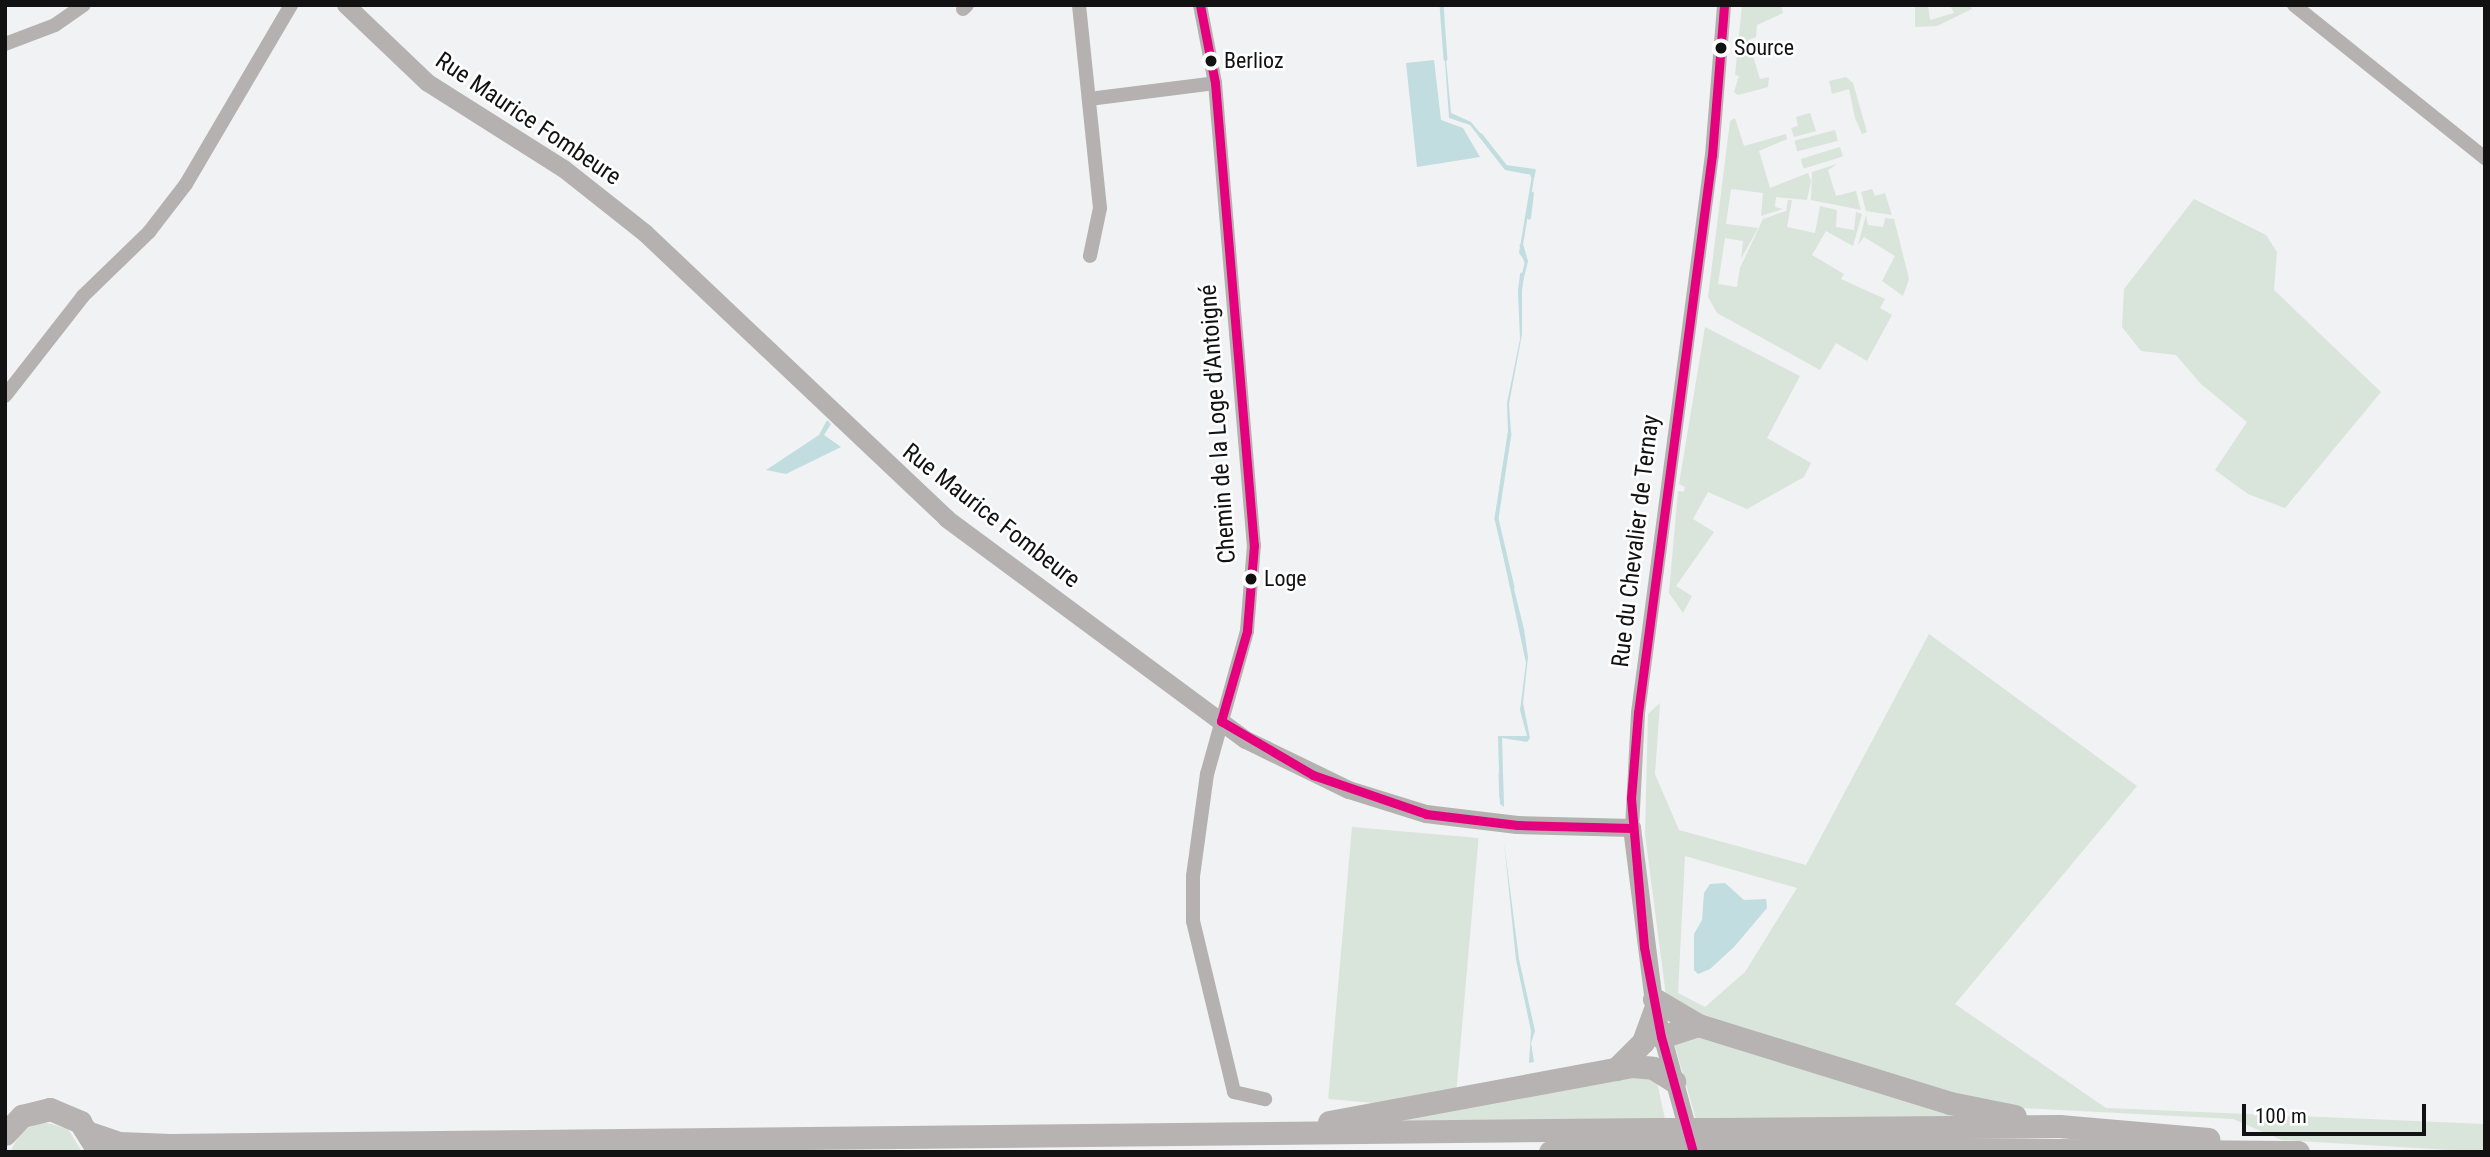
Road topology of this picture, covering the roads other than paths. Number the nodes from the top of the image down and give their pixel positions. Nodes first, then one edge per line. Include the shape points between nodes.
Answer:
1 (84, 5) edge
2 (291, 5) edge
3 (346, 5) edge
4 (1079, 5) edge
5 (1200, 5) edge
6 (1724, 5) edge
7 (2294, 5) edge
8 (5, 44) edge
9 (1215, 83) junction
10 (1089, 99) junction
11 (2485, 158) edge
12 (1090, 256) dead end
13 (5, 396) edge
14 (1221, 721) junction
15 (1632, 828) junction
16 (1654, 1004) junction
17 (1698, 1025) junction
18 (1661, 1037) junction
19 (1616, 1069) junction
20 (1674, 1081) junction
21 (1265, 1099) dead end
22 (2059, 1126) junction
23 (7, 1130) edge
24 (1235, 1134) junction
25 (1720, 1138) junction
26 (1662, 1139) junction
27 (93, 1143) edge
28 (1997, 1150) edge
29 (2266, 1150) edge
30 (1550, 1152) edge
31 (1693, 1152) edge
32 (2298, 1152) edge

1 - 8 street via 55,24
2 - 13 street via 186,184 149,232 83,296
3 - 14 street, Rue Maurice Fombeure via 428,83 564,169 645,233 847,430 947,519
4 - 10 street
5 - 9 street, Chemin de la Loge d'Antoigné
6 - 15 street, Rue du Chevalier de Ternay via 1712,155 1638,713
7 - 11 street
9 - 10 street
9 - 14 street, Chemin de la Loge d'Antoigné via 1254,545 1247,631
10 - 12 street via 1100,208
14 - 15 street, Rue Maurice Fombeure via 1313,775 1426,814 1517,825
14 - 21 street, Chemin de la Loge d'Antoigné via 1207,774 1193,876 1193,921 1234,1092
15 - 16 street, Rue du Chevalier de Ternay
16 - 17 main road
16 - 18 street, Rue du Chevalier de Ternay
16 - 19 main road via 1643,1042
17 - 18 main road
17 - 22 main road via 1950,1103
18 - 20 street, Rue du Chevalier de Ternay
19 - 20 main road via 1653,1068
19 - 24 main road via 1334,1121
20 - 31 street, Rue du Chevalier de Ternay
22 - 25 main road
22 - 29 main road via 2162,1133
23 - 27 main road via 28,1113 50,1109 70,1115
24 - 26 main road
24 - 27 main road
25 - 26 main road, bridge
25 - 28 main road
26 - 30 main road
28 - 29 main road
29 - 32 main road

